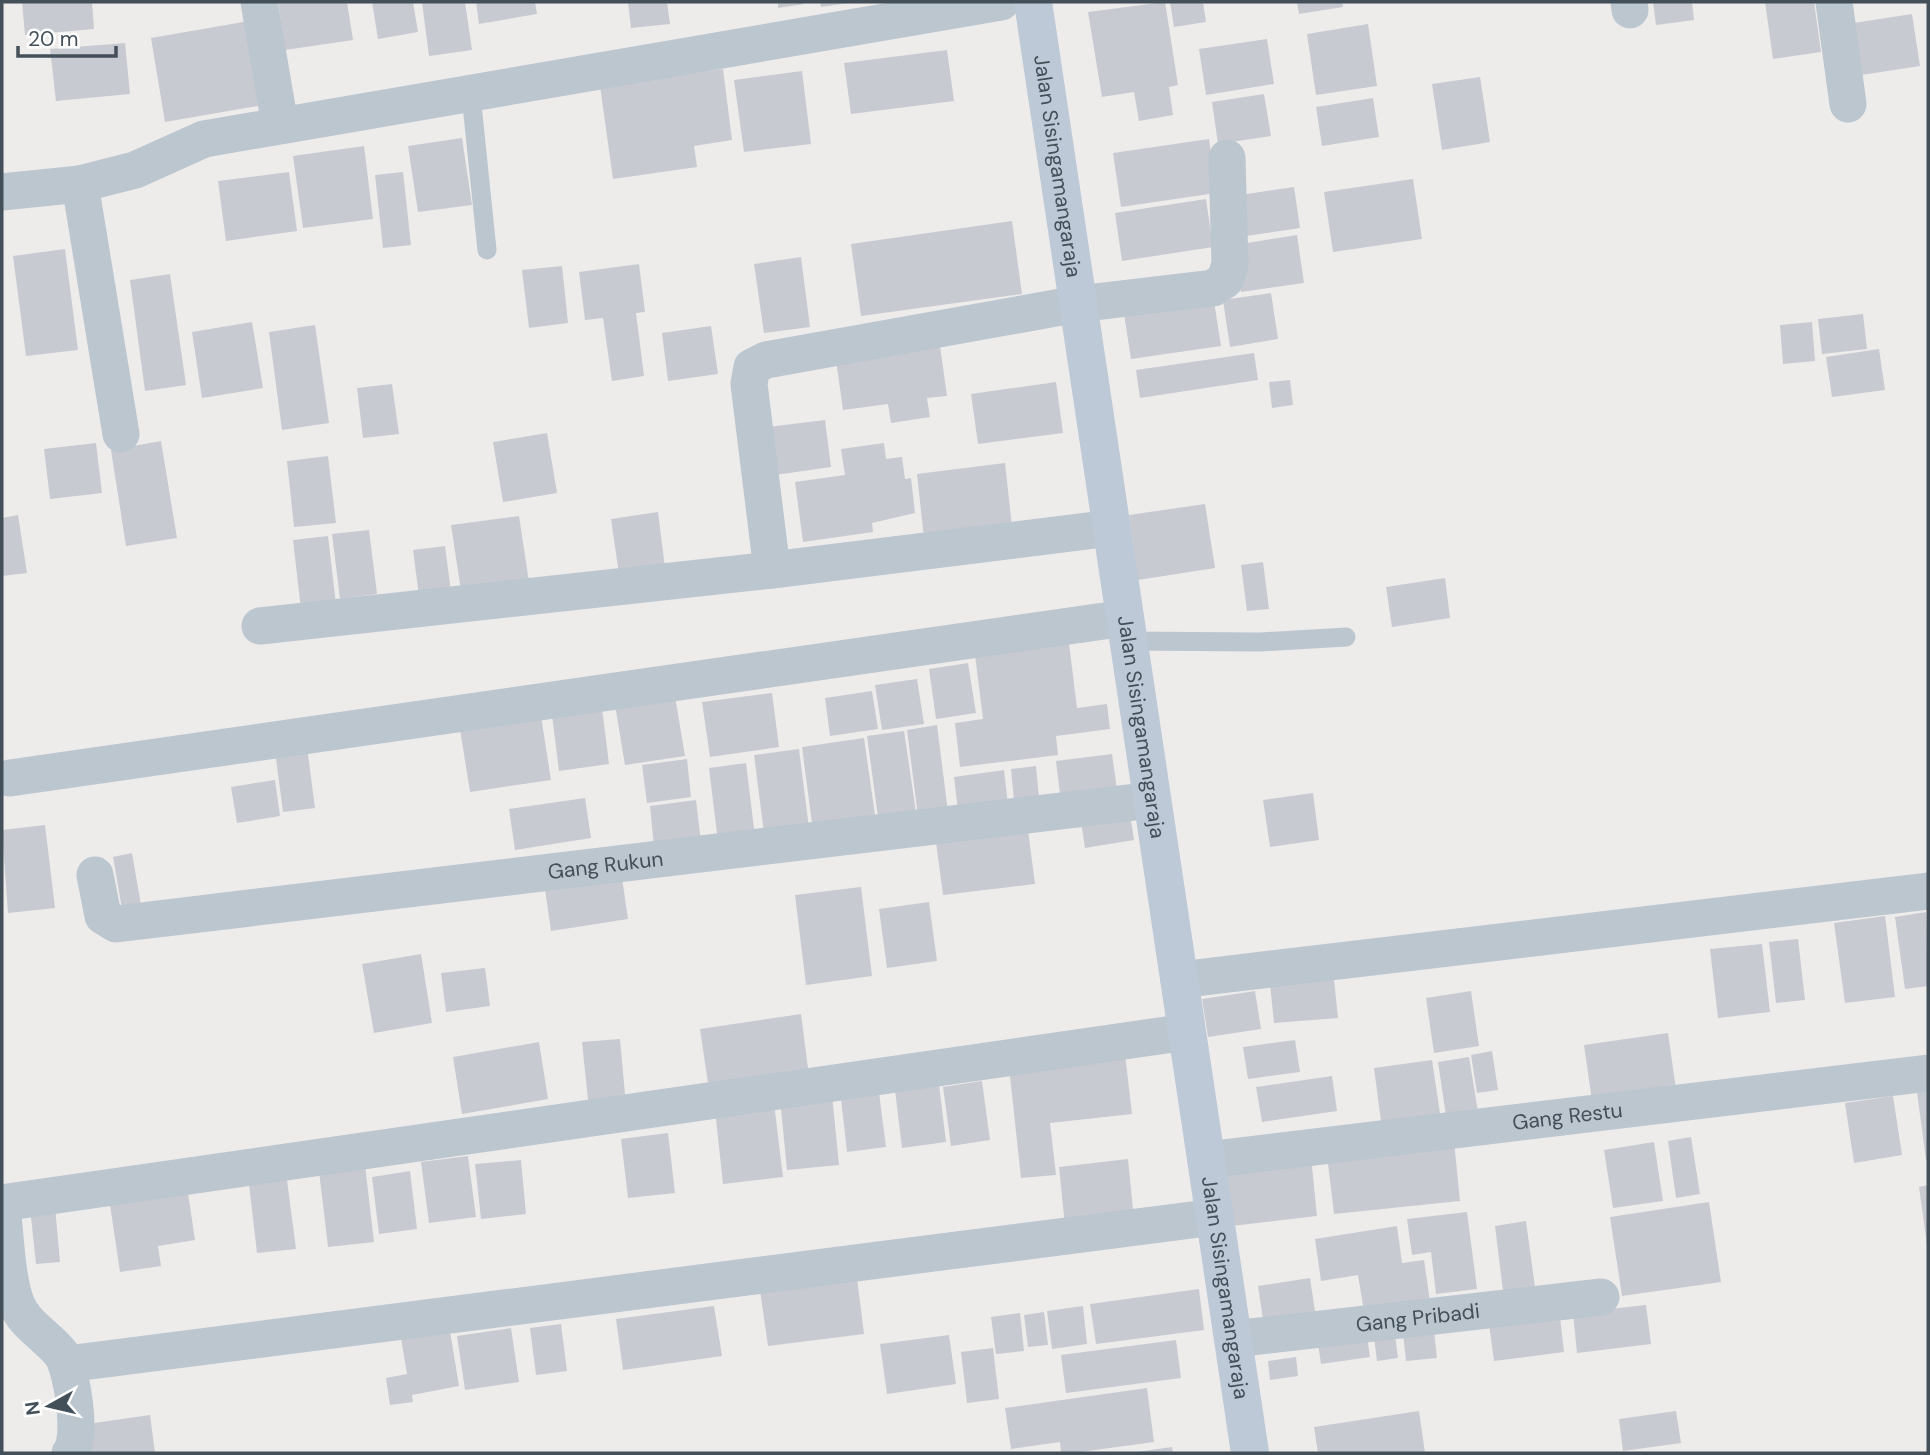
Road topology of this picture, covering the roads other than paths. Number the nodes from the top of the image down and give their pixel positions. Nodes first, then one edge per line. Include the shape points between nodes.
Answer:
1 (259, 2) edge
2 (1001, 2) edge
3 (1032, 2) edge
4 (1834, 2) edge
5 (471, 95) junction
6 (1848, 104) dead end
7 (280, 125) junction
8 (1227, 158) dead end
9 (80, 184) junction
10 (2, 191) edge
11 (487, 250) dead end
12 (1078, 304) junction
13 (121, 434) dead end
14 (1111, 528) junction
15 (772, 570) junction
16 (260, 626) dead end
17 (1127, 629) junction
18 (1346, 637) dead end
19 (10, 778) dead end
20 (1152, 800) junction
21 (95, 875) dead end
22 (1928, 891) edge
23 (1179, 980) junction
24 (1187, 1032) junction
25 (1928, 1073) edge
26 (1206, 1160) junction
27 (2, 1205) edge
28 (1215, 1217) junction
29 (1601, 1297) dead end
30 (1233, 1339) junction
31 (67, 1364) junction
32 (70, 1453) edge
33 (1250, 1453) edge

1 - 7 street
2 - 5 street
3 - 12 street, Jalan Sisingamangaraja
4 - 6 street
5 - 7 street
5 - 11 lane
7 - 9 street via 204,139 135,170
8 - 12 street via 1230,264 1225,280 1213,288
9 - 10 street
9 - 13 street
12 - 14 street, Jalan Sisingamangaraja
12 - 15 street via 766,360 752,367 749,384
14 - 15 street
14 - 17 street, Jalan Sisingamangaraja
15 - 16 street
17 - 18 lane via 1260,642
17 - 19 street
17 - 20 street, Jalan Sisingamangaraja
20 - 21 street, Gang Rukun via 116,924 103,916
20 - 23 street, Jalan Sisingamangaraja
22 - 23 street
23 - 24 street, Jalan Sisingamangaraja
24 - 26 street, Jalan Sisingamangaraja
24 - 27 street
25 - 26 street, Gang Restu
26 - 28 street, Jalan Sisingamangaraja
27 - 31 street via 15,1301 23,1318
28 - 30 street, Jalan Sisingamangaraja
28 - 31 street
29 - 30 street, Gang Pribadi
30 - 33 street, Jalan Sisingamangaraja
31 - 32 street via 78,1424

